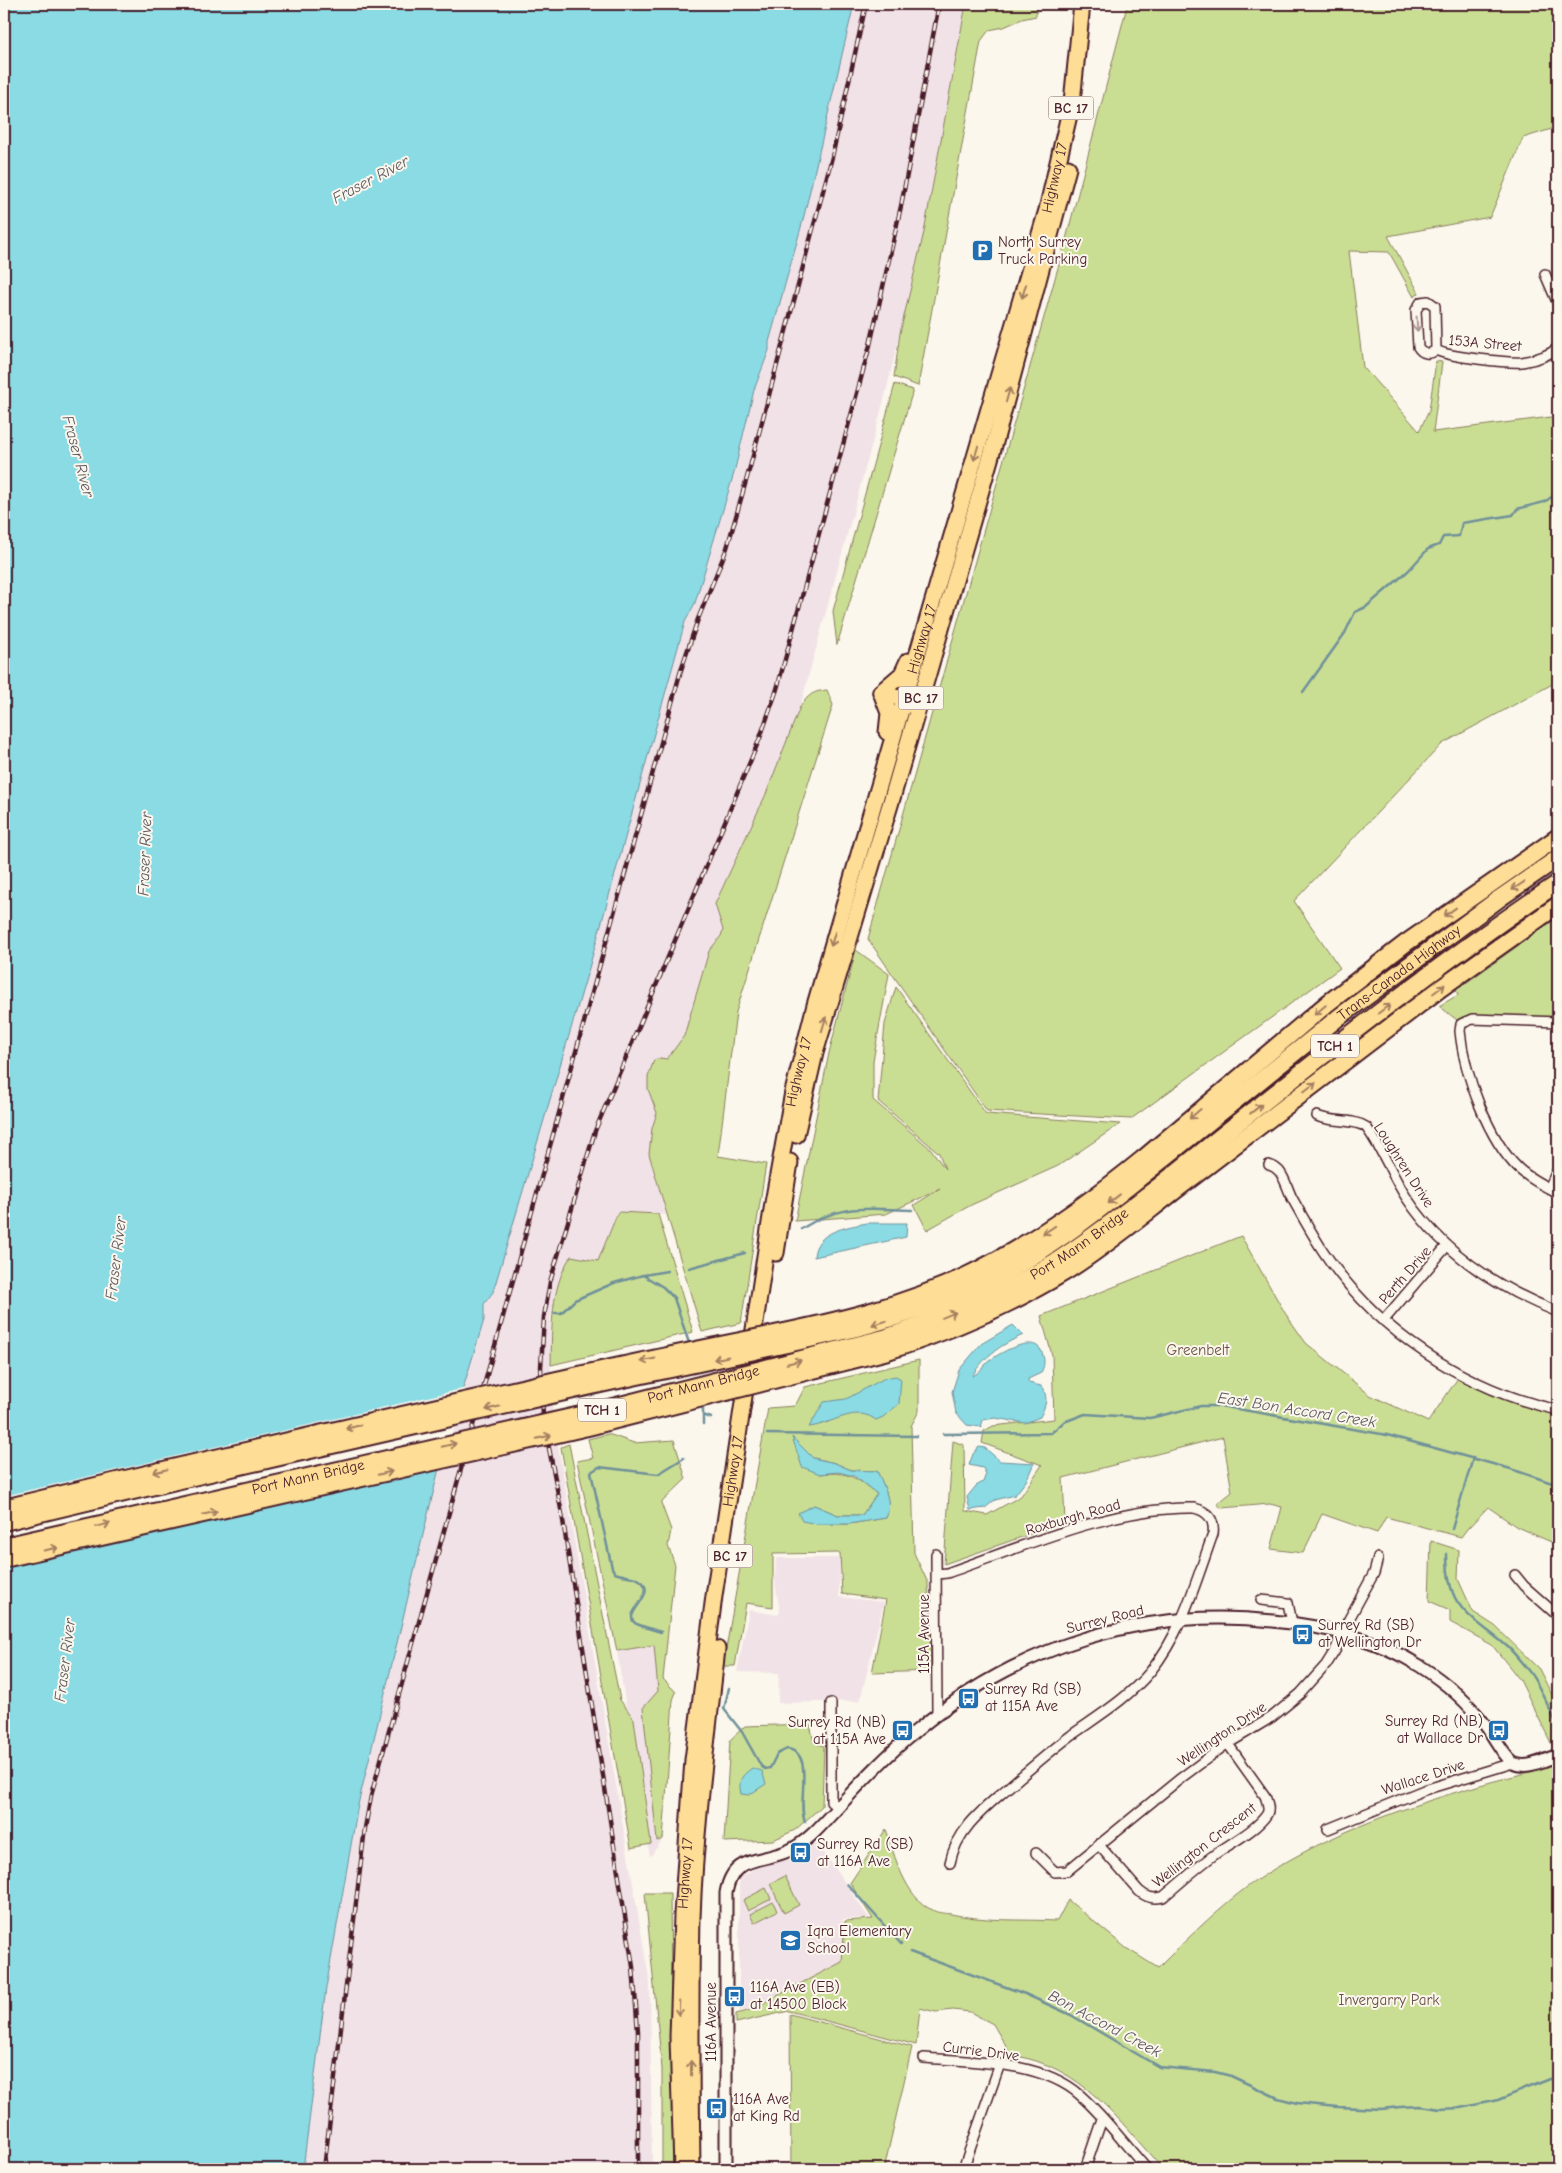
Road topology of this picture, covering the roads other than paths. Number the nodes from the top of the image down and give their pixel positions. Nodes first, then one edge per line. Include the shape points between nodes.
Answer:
1 (1082, 4) edge
2 (1092, 4) edge
3 (1545, 274) dead end
4 (1558, 304) edge
5 (1558, 348) edge
6 (1436, 350) junction
7 (995, 442) junction
8 (949, 544) junction
9 (881, 692) junction
10 (904, 700) junction
11 (1558, 837) edge
12 (861, 842) junction
13 (1558, 858) edge
14 (1558, 883) edge
15 (1558, 905) edge
16 (845, 953) junction
17 (1558, 1022) edge
18 (1317, 1116) dead end
19 (1148, 1163) junction
20 (1269, 1165) dead end
21 (1558, 1169) edge
22 (1168, 1188) junction
23 (1549, 1188) junction
24 (1558, 1193) edge
25 (1446, 1247) junction
26 (1558, 1312) edge
27 (1384, 1320) junction
28 (1558, 1410) edge
29 (4, 1508) edge
30 (4, 1522) edge
31 (4, 1546) edge
32 (936, 1554) dead end
33 (1378, 1558) dead end
34 (4, 1560) edge
35 (937, 1574) junction
36 (1515, 1575) dead end
37 (1261, 1600) dead end
38 (1558, 1616) edge
39 (1181, 1619) junction
40 (1292, 1623) junction
41 (1342, 1632) junction
42 (831, 1703) dead end
43 (938, 1714) junction
44 (1228, 1744) junction
45 (1558, 1756) edge
46 (1513, 1763) junction
47 (837, 1807) junction
48 (1328, 1829) dead end
49 (1098, 1844) junction
50 (1036, 1853) dead end
51 (950, 1863) dead end
52 (731, 1875) joint
53 (924, 2058) dead end
54 (1000, 2064) junction
55 (1102, 2119) junction
56 (682, 2169) edge
57 (692, 2169) edge
58 (726, 2169) edge
59 (963, 2169) edge
60 (1085, 2169) edge
61 (1147, 2169) edge

1 -> 8 highway, Highway 17 / BC 17 via 1073,92 1062,151
7 -> 2 highway, Highway 17 / BC 17 via 1062,194 1082,103
3 - 4 street
5 - 6 street, 153A Street via 1521,362
6 -> 6 street, 153A Street via 1434,306 1424,301 1416,310 1418,347 1425,353
7 - 10 highway via 959,540 914,691 909,699
7 - 16 highway, Highway 17 / BC 17
8 - 9 highway via 924,607 905,669
8 - 10 highway, Highway 17 / BC 17
9 - 10 highway
9 - 12 highway via 889,719
10 - 12 highway, Highway 17 / BC 17
10 - 16 highway via 910,708 852,907
11 -> 19 highway via 1406,943 1328,1003
12 -> 56 highway, Highway 17 / BC 17 via 793,1092 773,1203 714,1596 693,1760 682,1915 678,2037
13 -> 19 highway, Trans-Canada Highway / TCH 1 via 1492,903
22 -> 14 highway, Trans-Canada Highway / TCH 1 via 1359,1028
22 -> 15 highway
57 -> 16 highway, Highway 17 / BC 17 via 692,1916 704,1760 724,1598 793,1149 815,1053
17 - 23 street via 1468,1020 1462,1024 1461,1040 1476,1096 1490,1129 1512,1163
18 - 25 street, Loughren Drive via 1360,1123 1366,1127 1409,1201
19 -> 29 highway, bridge via 1011,1253 966,1276 876,1310 577,1375
19 -> 30 highway, Port Mann Bridge / TCH 1, bridge via 1077,1228 1018,1265 972,1289 880,1323
20 - 27 street via 1278,1171 1325,1253
21 - 23 street
31 -> 22 highway, Port Mann Bridge / TCH 1, bridge via 585,1414 884,1338 979,1303 1026,1279
34 -> 22 highway, bridge via 588,1427 933,1337 1032,1291 1096,1251
23 - 24 street
25 - 26 street, Loughren Drive via 1505,1287
25 - 27 street, Perth Drive
27 - 28 street via 1430,1356 1476,1381
32 - 35 street, 115A Avenue
33 - 41 street, Wellington Drive via 1374,1573
35 - 39 street, Roxburgh Road via 947,1574 1071,1530 1118,1517 1194,1508 1206,1513 1213,1524 1213,1534
35 - 43 street, 115A Avenue
36 - 38 street
37 - 40 street via 1288,1603
39 - 40 street, Surrey Road via 1231,1618
39 - 43 street, Surrey Road via 1107,1631 1059,1646 990,1679
39 - 51 street via 1168,1646 1150,1671 1128,1694 1047,1754 986,1806 952,1849
40 - 41 street, Surrey Road
41 - 44 street, Wellington Drive via 1326,1665 1300,1694 1272,1717
41 - 46 street, Surrey Road via 1395,1652 1443,1683 1478,1717
42 - 47 street via 830,1788 831,1802
43 - 47 street, Surrey Road via 896,1748
44 - 49 street, Wellington Drive
44 - 49 street, Wellington Crescent via 1265,1796 1268,1806 1265,1817 1250,1831 1212,1856 1163,1897 1154,1899 1139,1891
45 - 46 street, Wallace Drive via 1529,1765
46 - 48 street, Wallace Drive via 1424,1790
47 - 52 street, Surrey Road via 792,1849 740,1865
49 - 50 street, Wellington Drive via 1067,1871 1055,1872
52 - 58 street, 116A Avenue via 726,1893
53 - 54 street, Currie Drive
54 - 55 street, Currie Drive via 1047,2075 1080,2094
54 - 59 street
55 - 60 street
55 - 61 street, Currie Drive

